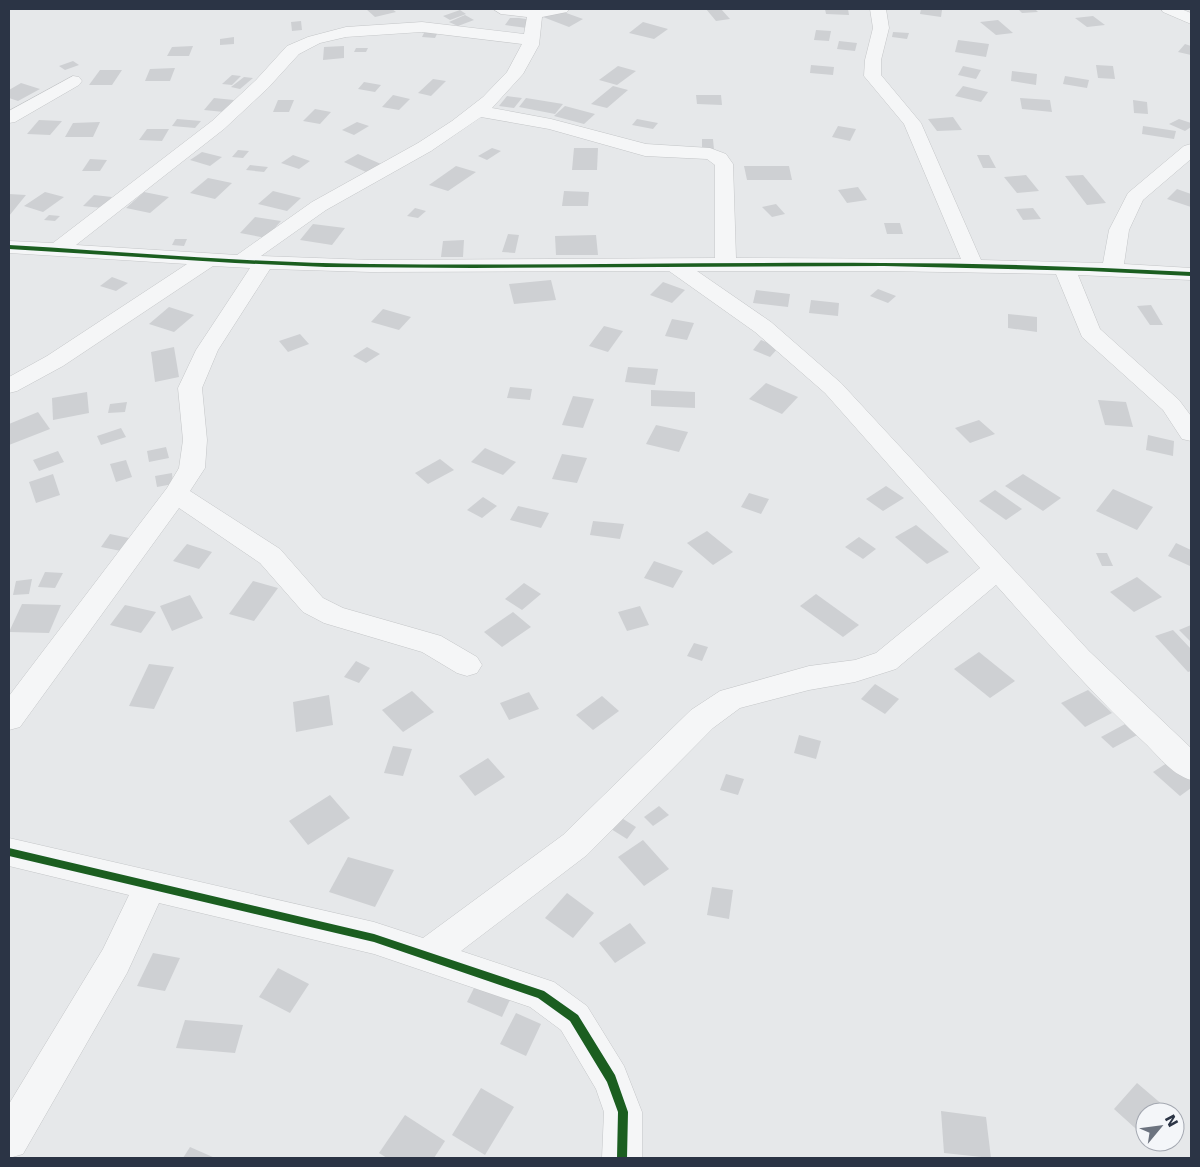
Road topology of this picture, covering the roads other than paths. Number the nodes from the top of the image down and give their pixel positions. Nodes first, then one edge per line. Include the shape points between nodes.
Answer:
1 (501, 9) edge
2 (561, 9) edge
3 (878, 9) edge
4 (1169, 9) edge
5 (535, 13) junction
6 (1191, 20) edge
7 (531, 40) junction
8 (73, 81) dead end
9 (479, 111) junction
10 (9, 118) edge
11 (1191, 150) edge
12 (9, 247) edge
13 (58, 249) junction
14 (208, 260) junction
15 (252, 262) junction
16 (973, 264) junction
17 (726, 266) junction
18 (677, 267) junction
19 (1064, 267) junction
20 (1113, 269) junction
21 (1191, 274) edge
22 (54, 361) junction
23 (9, 367) edge
24 (9, 386) edge
25 (1191, 433) edge
26 (176, 494) junction
27 (998, 568) junction
28 (467, 665) dead end
29 (9, 718) edge
30 (1191, 767) edge
31 (9, 852) edge
32 (150, 886) junction
33 (428, 954) junction
34 (9, 1140) edge
35 (622, 1158) edge

1 - 5 street
2 - 5 street
3 - 16 street via 882,19 882,38 871,68 873,76 912,123
4 - 6 street
5 - 7 street via 536,26
7 - 9 street via 520,70
7 - 13 street via 422,27 346,32 314,40 293,50 218,125
8 - 10 street
9 - 15 street via 396,165 332,198 280,232
9 - 17 street via 551,124 645,150 710,154 719,158 724,164
11 - 20 street via 1135,197 1119,230
12 - 13 street
13 - 14 street
14 - 15 street
14 - 22 street
15 - 18 street via 367,266
15 - 26 street via 190,388 195,440 192,468
16 - 17 street
16 - 19 street
17 - 18 street
18 - 27 street via 763,327 833,388
19 - 20 street
19 - 25 street via 1090,332 1171,405
20 - 21 street
22 - 23 street
22 - 24 street
26 - 28 street via 270,556 314,605 334,616 431,644
26 - 29 street
27 - 30 street via 1079,659
27 - 33 street via 886,661 731,699 702,719 575,845
31 - 32 street
32 - 33 street via 374,938
32 - 34 street via 115,961
33 - 35 street via 541,994 574,1018 611,1079 623,1112

